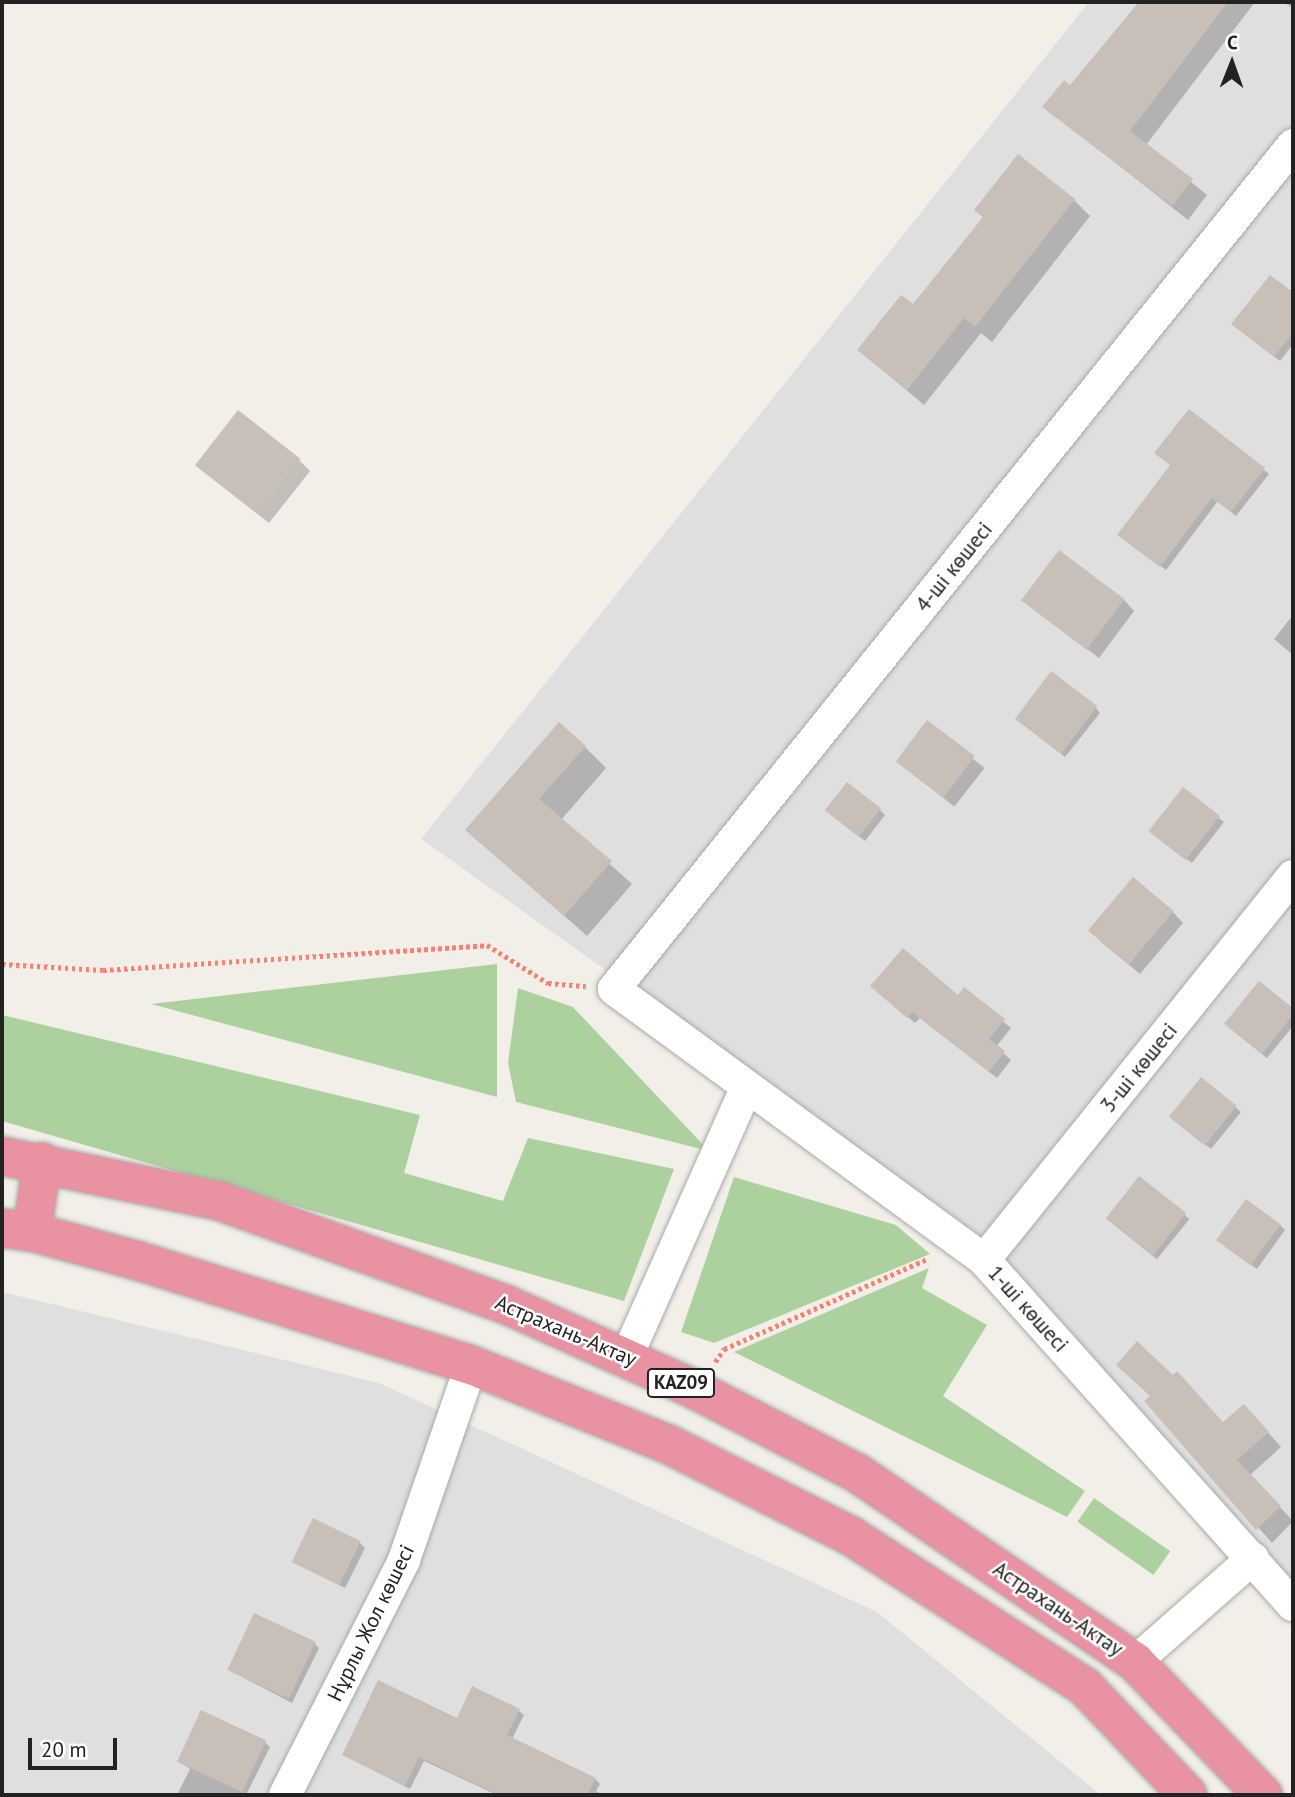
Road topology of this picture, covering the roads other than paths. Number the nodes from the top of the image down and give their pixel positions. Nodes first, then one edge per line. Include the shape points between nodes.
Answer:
1 (1293, 145) edge
2 (1293, 876) edge
3 (614, 989) joint
4 (746, 1089) junction
5 (2, 1156) edge
6 (43, 1162) junction
7 (17, 1230) edge
8 (971, 1252) junction
9 (627, 1356) junction
10 (471, 1365) junction
11 (1252, 1558) junction
12 (1293, 1605) edge
13 (1135, 1662) junction
14 (297, 1792) edge
15 (1188, 1795) edge
16 (1263, 1795) edge

1 - 3 street, 4-шi көшесі
2 - 8 street, 3-шi көшесі
3 - 4 street, 1-шi көшесі
4 - 8 street, 1-шi көшесі
4 - 9 street
5 - 6 highway, Астрахань-Актау / KAZ09
6 - 7 highway
6 - 9 highway, Астрахань-Актау / KAZ09 via 220,1201 505,1304
7 - 10 highway
8 - 11 street, 1-шi көшесі
9 - 13 highway, Астрахань-Актау / KAZ09 via 858,1473
10 - 14 street, Нұрлы Жол көшесі via 404,1560
10 - 15 highway via 670,1445 851,1536 1085,1687
11 - 12 street, 1-шi көшесі
11 - 13 street
13 - 16 highway, Астрахань-Актау / KAZ09

